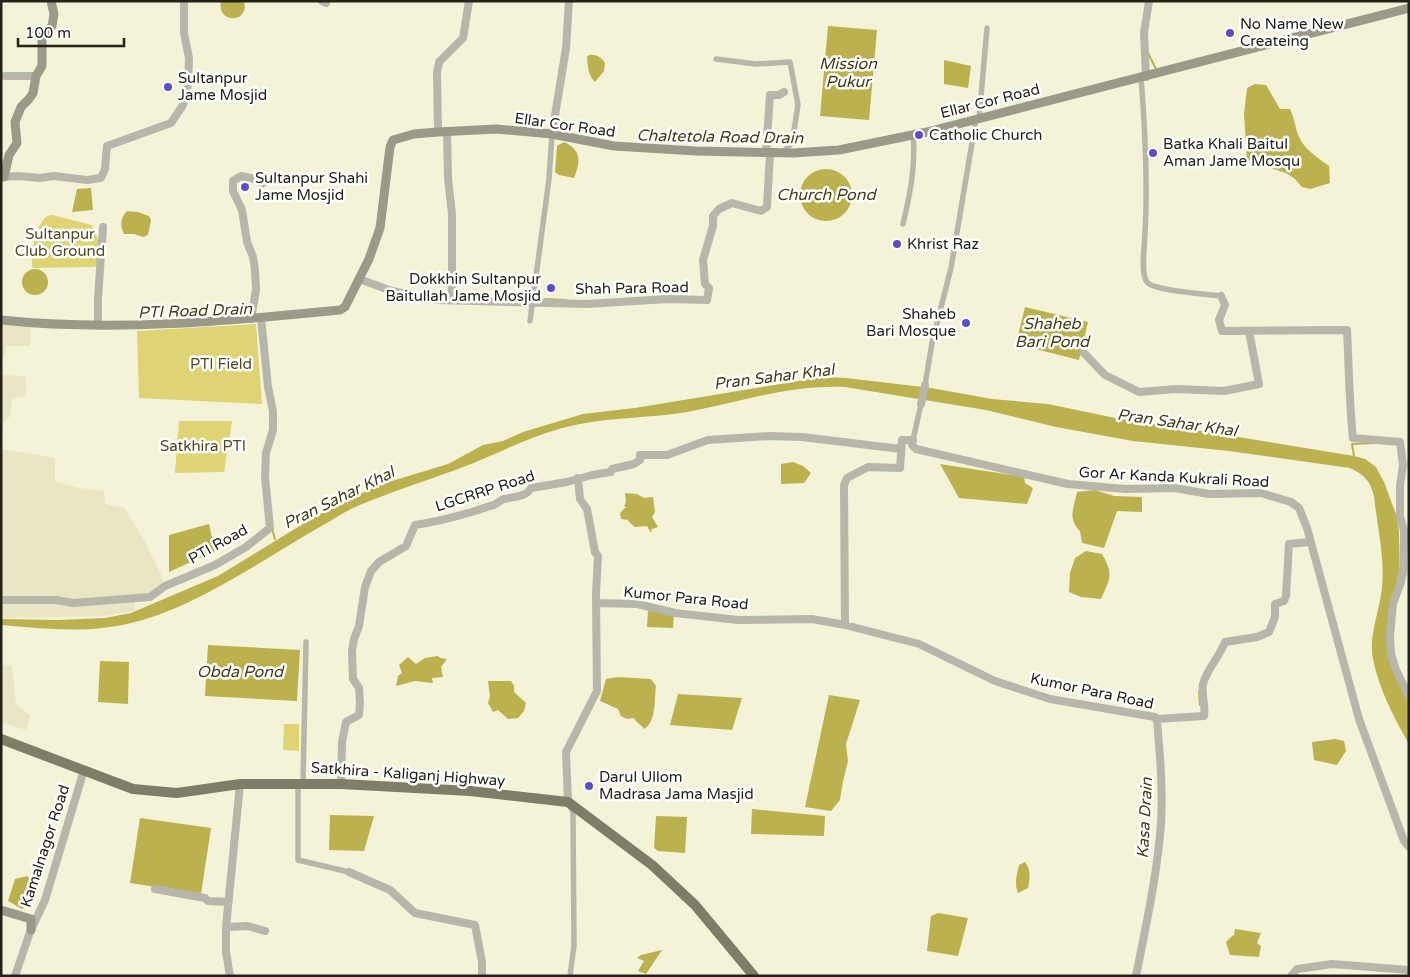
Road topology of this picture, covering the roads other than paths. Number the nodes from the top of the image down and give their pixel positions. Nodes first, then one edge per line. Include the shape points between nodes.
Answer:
1 (51, 1) edge
2 (184, 1) edge
3 (469, 1) edge
4 (569, 1) edge
5 (1149, 1) edge
6 (1409, 8) edge
7 (987, 28) dead end
8 (716, 59) dead end
9 (5, 76) dead end
10 (36, 76) junction
11 (1144, 77) junction
12 (784, 92) dead end
13 (977, 119) junction
14 (442, 132) junction
15 (552, 134) junction
16 (913, 134) junction
17 (768, 153) junction
18 (782, 153) junction
19 (3, 177) edge
20 (263, 183) dead end
21 (902, 224) dead end
22 (103, 227) dead end
23 (359, 279) junction
24 (1221, 296) joint
25 (452, 300) junction
26 (533, 301) junction
27 (261, 318) junction
28 (250, 319) junction
29 (1, 320) edge
30 (530, 321) dead end
31 (98, 326) junction
32 (1248, 331) junction
33 (1083, 352) dead end
34 (925, 385) joint
35 (921, 404) joint
36 (914, 440) junction
37 (901, 449) junction
38 (578, 478) junction
39 (1310, 542) junction
40 (1, 600) edge
41 (596, 603) junction
42 (845, 625) junction
43 (306, 642) dead end
44 (1409, 696) edge
45 (1157, 719) junction
46 (1, 739) edge
47 (84, 770) junction
48 (301, 783) junction
49 (240, 784) junction
50 (341, 784) junction
51 (568, 802) junction
52 (1409, 847) edge
53 (350, 872) joint
54 (155, 889) dead end
55 (228, 902) junction
56 (1, 910) edge
57 (226, 927) junction
58 (31, 930) junction
59 (266, 931) dead end
60 (1409, 970) edge
61 (15, 976) edge
62 (230, 976) edge
63 (482, 976) edge
64 (570, 976) edge
65 (754, 976) edge
66 (1136, 976) edge
67 (1291, 976) edge

1 - 10 main road via 52,26 42,36 42,66
2 - 19 street via 188,85 184,105 171,123 107,146 101,178
3 - 14 street via 463,38 439,62 437,74
4 - 15 street via 566,48
5 - 11 street via 1144,33
6 - 11 main road, Ellar Cor Road
7 - 13 street
8 - 18 street via 756,64 790,62 798,105 792,143
9 - 10 street
10 - 19 main road via 33,92 21,107 15,122 17,143 9,155
11 - 13 main road, Ellar Cor Road
11 - 24 street via 1146,215 1143,270 1146,282 1164,289
12 - 17 street via 770,95
13 - 16 main road, Ellar Cor Road
13 - 34 street via 951,268
14 - 15 main road, Ellar Cor Road via 496,129
14 - 23 main road, Ellar Cor Road via 414,134 393,140 380,228
14 - 25 street via 452,214
15 - 17 main road, Ellar Cor Road via 614,146
15 - 26 street
16 - 18 main road, Ellar Cor Road via 839,150
16 - 21 street via 913,174
17 - 18 main road, Ellar Cor Road
17 - 26 street, Shah Para Road via 767,207 761,211 732,203 713,216 704,260 705,284 709,288 707,300 587,304
20 - 28 street via 240,176 233,186 242,210 255,270 256,290
22 - 31 street
23 - 25 street, Shah Para Road via 392,291
23 - 27 main road via 345,307 340,310
24 - 32 street via 1225,305 1219,320 1222,331
25 - 26 street, Shah Para Road
26 - 30 street
27 - 28 main road
27 - 40 street, PTI Road via 273,411 265,477 270,528 246,547 215,565 165,586 150,598 73,602
28 - 31 main road
29 - 31 main road
32 - 33 street via 1259,384 1224,391 1176,389 1140,392 1105,376
32 - 44 street via 1347,330 1348,394 1353,438 1400,442 1403,465 1400,516 1404,531 1401,582 1393,604 1390,636 1396,670
34 - 35 street
35 - 36 street
36 - 37 street via 902,440
36 - 39 street, Gor Ar Kanda Kukrali Road via 912,445 916,449 1068,484 1270,495 1299,508
37 - 38 street, LGCRRP Road via 802,437 708,440 667,454 640,455 640,460 634,464
37 - 42 street via 900,468 868,468 847,478 844,485
38 - 41 street via 580,499 587,509 598,556
38 - 50 street, LGCRRP Road via 531,488 527,493 494,505 442,520 415,524 406,546 371,571 352,651 353,678 359,688 360,704 358,715 346,722
39 - 45 street via 1289,544 1286,596 1284,601 1275,604 1275,617 1269,632 1225,642 1206,674 1204,716
39 - 52 street, Gor Ar Kanda Kukrali Road via 1359,719 1394,816
41 - 42 street, Kumor Para Road via 637,604 675,613 738,620 812,619
41 - 51 street via 596,691 566,752
42 - 45 street, Kumor Para Road via 919,644 995,681 1050,700 1145,714
43 - 48 street
45 - 66 street, Kumor Para Road via 1161,823 1148,919
46 - 47 highway, Satkhira - Kaliganj Highway
47 - 49 highway, Satkhira - Kaliganj Highway via 133,789 177,793
47 - 58 street, Kamalnagor Road via 45,900
48 - 49 highway, Satkhira - Kaliganj Highway
48 - 50 highway, Satkhira - Kaliganj Highway
48 - 53 street via 298,860
49 - 55 street
50 - 51 highway, Satkhira - Kaliganj Highway via 470,791
51 - 64 street via 574,812 574,945
51 - 65 highway via 652,865 695,905
53 - 63 street via 390,890 415,913 475,925
54 - 55 street via 205,898 208,902
55 - 57 street
56 - 58 main road, Kamalnagor Road via 31,919
57 - 59 street via 248,926
57 - 62 street
58 - 61 street, Kamalnagor Road
60 - 67 street via 1332,964 1297,970

